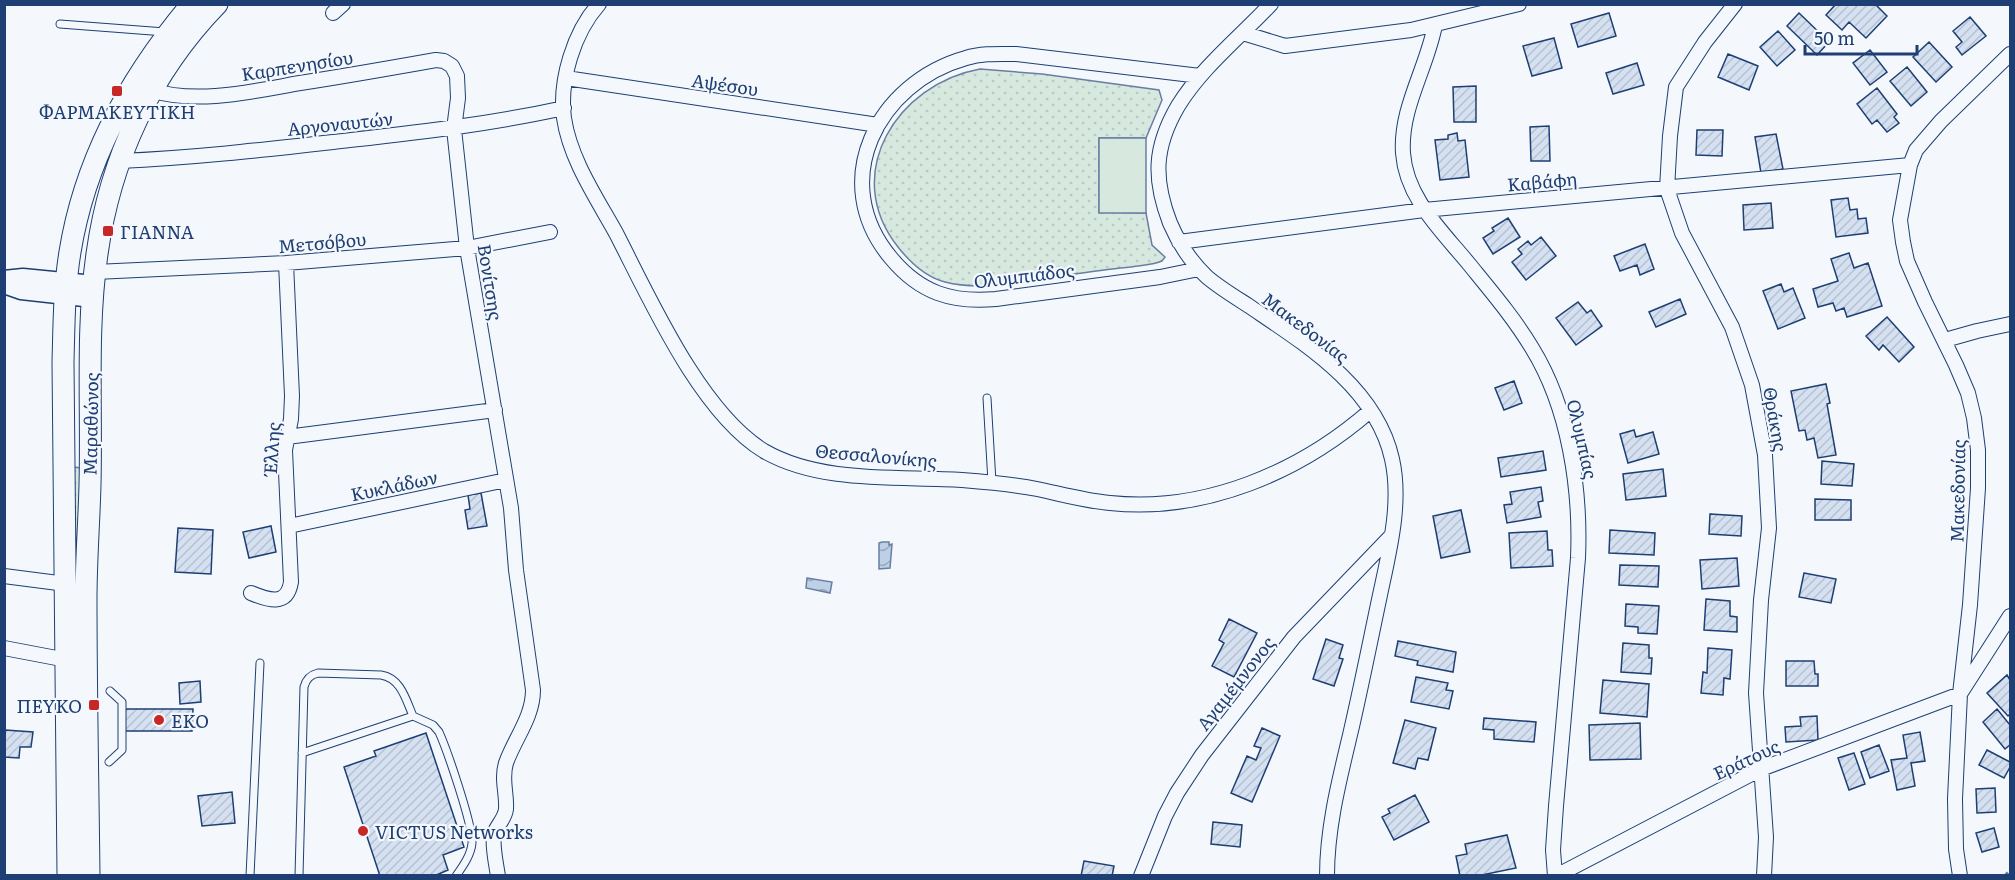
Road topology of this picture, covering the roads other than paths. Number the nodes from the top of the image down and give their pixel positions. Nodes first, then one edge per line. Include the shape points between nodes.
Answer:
1 (192, 4) edge
2 (217, 4) edge
3 (599, 4) edge
4 (1271, 4) edge
5 (1519, 4) edge
6 (1735, 4) edge
7 (60, 24) dead end
8 (1435, 25) junction
9 (168, 32) junction
10 (1243, 33) junction
11 (2010, 54) edge
12 (448, 62) joint
13 (1200, 76) junction
14 (566, 78) junction
15 (152, 90) junction
16 (564, 108) junction
17 (878, 125) junction
18 (454, 129) junction
19 (119, 161) junction
20 (1910, 165) junction
21 (1667, 189) junction
22 (1424, 210) junction
23 (550, 232) dead end
24 (1179, 242) junction
25 (467, 248) junction
26 (286, 263) junction
27 (1199, 269) junction
28 (4, 279) edge
29 (4, 285) edge
30 (94, 285) junction
31 (66, 289) junction
32 (2010, 324) edge
33 (1945, 340) junction
34 (987, 398) dead end
35 (495, 410) junction
36 (1370, 411) junction
37 (287, 437) junction
38 (506, 480) junction
39 (992, 483) junction
40 (289, 526) junction
41 (1391, 536) junction
42 (4, 576) edge
43 (66, 584) junction
44 (251, 593) dead end
45 (2010, 616) edge
46 (4, 648) edge
47 (67, 660) junction
48 (260, 663) dead end
49 (110, 692) dead end
50 (1960, 694) junction
51 (413, 716) junction
52 (303, 753) junction
53 (109, 762) dead end
54 (1761, 769) junction
55 (68, 876) edge
56 (89, 876) edge
57 (250, 876) edge
58 (299, 876) edge
59 (456, 876) edge
60 (498, 876) edge
61 (1141, 876) edge
62 (1327, 876) edge
63 (1556, 876) edge
64 (1764, 876) edge
65 (1960, 876) edge

1 - 9 main road, Μαραθώνος
2 - 15 main road, Μαραθώνος
3 - 14 street, Θεσσαλονίκης via 581,31
4 - 10 street, Μακεδονίας
5 - 8 street
6 - 21 street, Θράκης via 1676,87
7 - 9 lane
8 - 10 street via 1286,46
8 - 22 street, Ολυμπίας via 1403,139 1406,170
9 - 31 main road, Μαραθώνος via 117,112 98,154 76,220
10 - 13 street, Μακεδονίας
11 - 20 street, Μακεδονίας via 1927,135
12 - 15 street, Καρπενησίου via 436,60 200,97
12 - 18 street, Βονίτσης via 455,70 458,86
13 - 17 street, Ολυμπιάδος via 1016,54 975,56 925,76 899,98
13 - 24 street, Μακεδονίας via 1172,117 1159,155 1161,195
14 - 16 street, Θεσσαλονίκης
14 - 17 street, Αψέσου
15 - 19 main road, Μαραθώνος
16 - 18 street, Αργοναυτών
16 - 39 street, Θεσσαλονίκης via 570,139 584,173 660,319 699,382 743,436 782,460 814,469
17 - 27 street, Ολυμπιάδος via 866,152 863,171 867,216 896,264 936,293 961,300 984,300
18 - 19 street, Αργοναυτών
18 - 25 street, Βονίτσης
19 - 30 main road, Μαραθώνος via 102,222
20 - 21 street, Καβάφη
20 - 33 street, Μακεδονίας via 1901,211 1902,242
21 - 22 street, Καβάφη
21 - 54 street, Θράκης via 1682,233 1732,327 1752,385 1765,455 1769,528 1756,693
22 - 24 street, Καβάφη
22 - 63 street, Ολυμπίας via 1533,349 1562,417 1569,448 1579,522 1553,850
23 - 25 street, Μετσόβου
24 - 27 street, Μακεδονίας
25 - 26 street, Μετσόβου
25 - 35 street, Βονίτσης
26 - 30 street, Μετσόβου
26 - 37 street, Έλλης via 292,396
27 - 36 street, Μακεδονίας via 1323,358
28 - 31 street via 23,277
29 - 31 street via 21,291
30 - 31 street
30 - 56 main road, Μαραθώνος via 86,598
31 - 43 main road, Μαραθώνος
32 - 33 street
33 - 50 street, Μακεδονίας via 1968,393 1978,450 1970,605
34 - 39 lane
35 - 37 street
35 - 38 street, Βονίτσης
36 - 39 street, Θεσσαλονίκης via 1341,435 1280,471 1245,486 1203,497 1123,504
36 - 41 street, Μακεδονίας via 1384,433 1392,459 1396,494
37 - 40 street, Έλλης
38 - 40 street, Κυκλάδων
38 - 60 street, Βονίτσης via 533,702 504,771 505,812 494,839
40 - 44 street, Έλλης via 289,593 276,600
41 - 61 street, Αγαμέμνονος via 1294,637 1202,755 1165,816
41 - 62 street, Μακεδονίας via 1332,820
42 - 43 street
43 - 47 main road, Μαραθώνος
45 - 50 street
46 - 47 street
47 - 55 main road, Μαραθώνος
48 - 57 lane
49 - 53 lane via 122,702 122,750
50 - 54 street, Εράτους
50 - 65 street, Μακεδονίας via 1954,826
51 - 52 lane
51 - 52 lane via 399,686 390,677 313,674 304,687
51 - 59 lane via 439,732 470,825 470,853
52 - 58 lane
54 - 63 street, Εράτους
54 - 64 street, Θράκης via 1766,837

